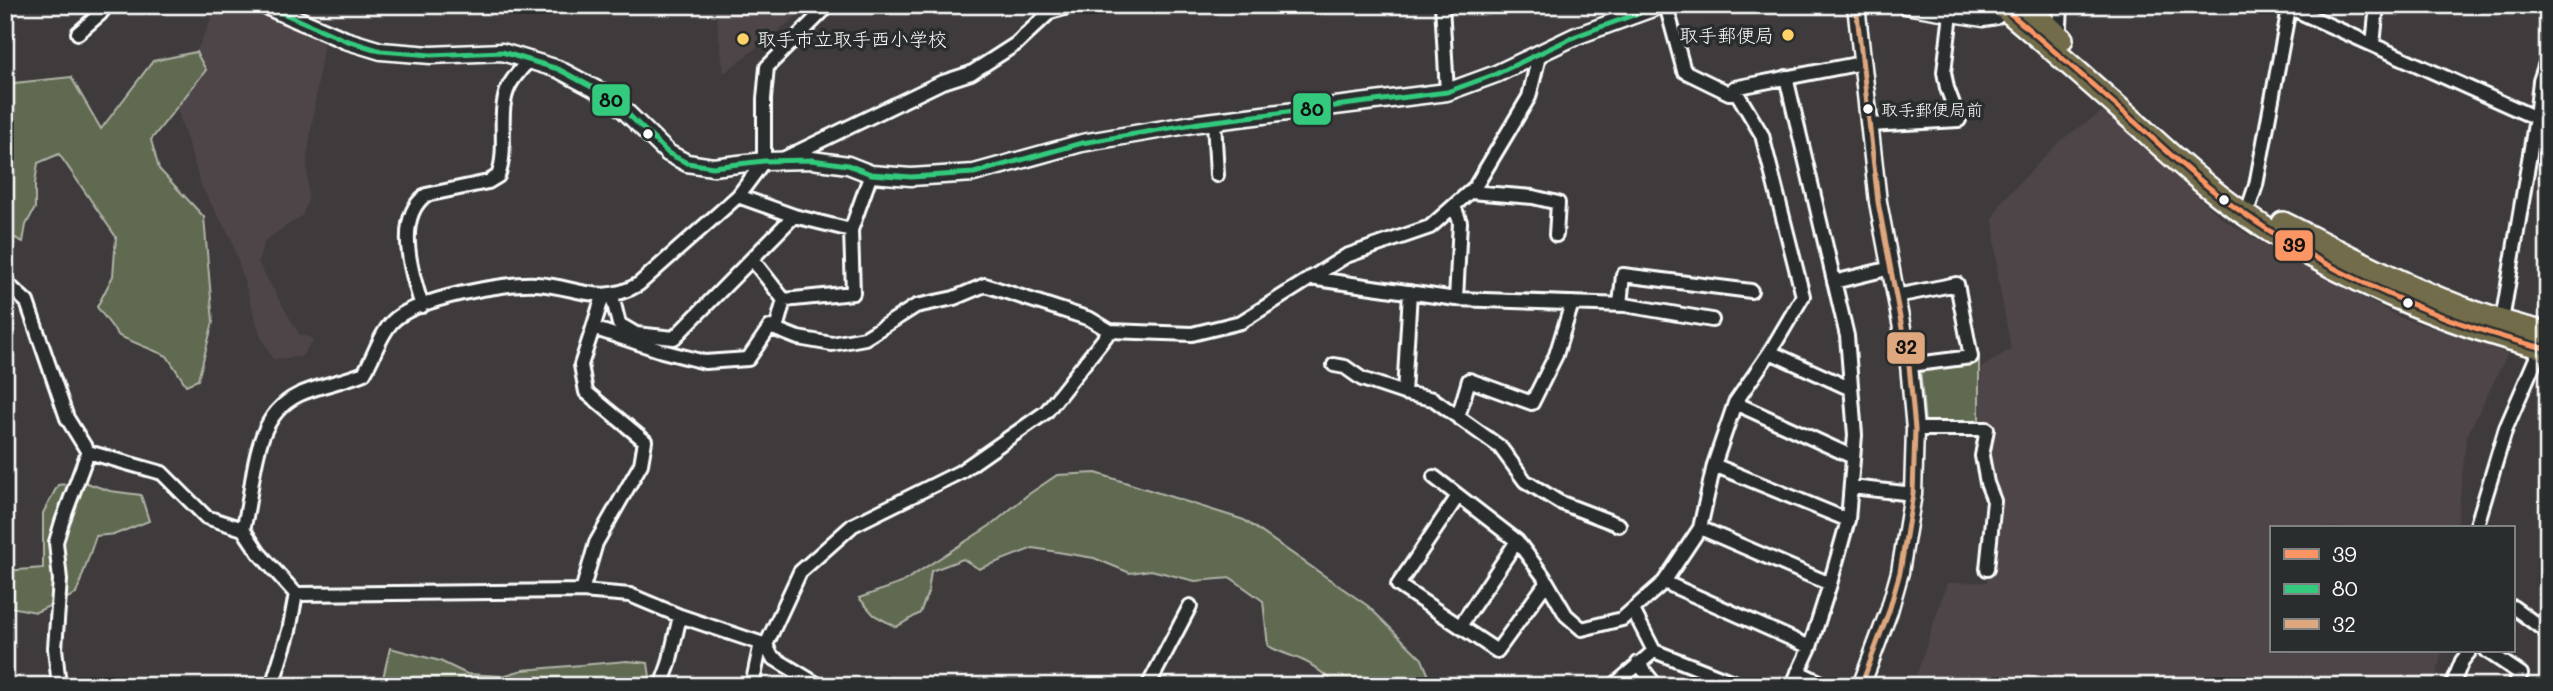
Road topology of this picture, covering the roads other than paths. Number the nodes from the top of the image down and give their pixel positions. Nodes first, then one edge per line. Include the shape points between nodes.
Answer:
1 (107, 5) edge
2 (264, 5) edge
3 (829, 5) edge
4 (1075, 5) edge
5 (1442, 5) edge
6 (1663, 5) edge
7 (1856, 5) edge
8 (1905, 5) edge
9 (2061, 5) edge
10 (2377, 5) edge
11 (2286, 6) edge
12 (2010, 7) edge
13 (1951, 14) junction
14 (78, 33) dead end
15 (2052, 39) junction
16 (2373, 45) junction
17 (1540, 52) junction
18 (2548, 57) edge
19 (530, 59) junction
20 (1862, 63) junction
21 (1786, 77) junction
22 (1447, 92) junction
23 (1737, 93) junction
24 (2542, 119) edge
25 (1214, 121) junction
26 (1869, 125) junction
27 (771, 161) junction
28 (871, 174) junction
29 (1217, 175) dead end
30 (1470, 192) junction
31 (738, 196) junction
32 (2250, 203) junction
33 (1454, 205) junction
34 (794, 216) junction
35 (851, 230) junction
36 (1556, 235) dead end
37 (752, 259) junction
38 (1891, 268) junction
39 (1310, 278) junction
40 (5, 282) edge
41 (1834, 282) junction
42 (1751, 291) dead end
43 (1410, 292) junction
44 (608, 296) junction
45 (1896, 296) junction
46 (1456, 299) junction
47 (784, 300) junction
48 (1572, 303) junction
49 (1620, 304) junction
50 (422, 306) junction
51 (1712, 320) dead end
52 (2502, 321) junction
53 (593, 327) junction
54 (776, 329) junction
55 (1110, 331) junction
56 (2546, 343) edge
57 (1770, 352) junction
58 (1334, 365) dead end
59 (1909, 365) junction
60 (1851, 388) junction
61 (1404, 393) junction
62 (1735, 403) junction
63 (1458, 417) junction
64 (1915, 429) junction
65 (88, 452) junction
66 (1853, 457) junction
67 (1714, 465) junction
68 (1434, 477) dead end
69 (1852, 487) junction
70 (1913, 494) junction
71 (1458, 496) junction
72 (1848, 520) junction
73 (1619, 525) dead end
74 (2477, 526) edge
75 (1700, 528) junction
76 (243, 529) junction
77 (1517, 541) junction
78 (1987, 569) dead end
79 (1547, 582) junction
80 (1664, 582) junction
81 (1830, 584) junction
82 (582, 591) junction
83 (296, 594) junction
84 (1189, 606) dead end
85 (2514, 608) edge
86 (1633, 610) junction
87 (680, 616) junction
88 (1460, 626) junction
89 (2548, 634) edge
90 (763, 644) junction
91 (1810, 647) junction
92 (1654, 651) junction
93 (2469, 652) edge
94 (2488, 652) edge
95 (1638, 663) junction
96 (1798, 672) junction
97 (59, 686) edge
98 (272, 686) edge
99 (661, 686) edge
100 (752, 686) edge
101 (820, 686) edge
102 (1148, 686) edge
103 (1613, 686) edge
104 (1656, 686) edge
105 (1742, 686) edge
106 (1791, 686) edge
107 (1828, 686) edge
108 (1861, 686) edge
109 (2452, 686) edge
110 (2514, 686) edge

1 - 14 street
2 - 19 street via 381,51 431,55 502,52
3 - 27 street via 767,68 764,99
4 - 27 street via 1050,12 1016,44 971,73
5 - 22 street
6 - 17 street
6 - 23 street via 1684,71
7 - 20 street
8 - 13 street
9 - 15 street via 2060,26
10 - 16 street
11 - 16 street
11 - 32 street
12 - 13 street via 1983,18
12 - 15 highway
13 - 26 street via 1944,72 1959,120
15 - 32 highway
15 - 56 highway via 2194,175 2275,234 2393,295 2499,336
16 - 24 street
17 - 22 street
17 - 30 street via 1529,97
18 - 24 street via 2540,81
19 - 27 street via 601,92 668,153 687,163 713,167
19 - 50 street via 508,87 498,176 426,195 410,214 409,257
20 - 21 street
20 - 26 street
21 - 23 street via 1734,88
21 - 41 street
22 - 25 street
23 - 57 street via 1762,135 1803,296
24 - 52 street
25 - 28 street via 1082,143 974,173
25 - 29 street
26 - 38 street
27 - 28 street via 812,160 849,165
27 - 31 street
28 - 35 street
30 - 33 street
30 - 36 street via 1558,203
31 - 34 street
31 - 44 street via 639,284
32 - 52 highway via 2360,261
33 - 39 street via 1430,227 1346,256
33 - 46 street via 1460,222
34 - 35 street
34 - 37 street
35 - 47 street via 853,293
37 - 44 street via 674,338 636,334 619,324
37 - 47 street
38 - 41 street
38 - 45 street
39 - 43 street
39 - 55 street via 1241,322 1192,334
40 - 65 street via 27,302 67,418
41 - 60 street via 1847,336
42 - 49 street via 1623,275
43 - 46 street
43 - 61 street
44 - 50 street via 519,284 474,290
44 - 53 street
45 - 59 street
45 - 59 street via 1957,284 1972,357
46 - 48 street
47 - 54 street
48 - 49 street
48 - 63 street via 1556,355 1532,403 1469,380
49 - 51 street
50 - 76 street via 390,325 364,373 295,396 278,410 255,460
52 - 56 highway
53 - 54 street via 705,362 748,359 770,327
53 - 82 street via 580,365 586,392 645,441 641,464 596,543
54 - 55 street via 832,344 864,338 916,306 985,285 1090,319
55 - 90 street via 1046,412 960,472 853,525 800,572
56 - 74 street via 2506,428
57 - 60 street
57 - 62 street
58 - 61 street
59 - 64 street
60 - 66 street
61 - 63 street via 1433,399
62 - 66 street
62 - 67 street
63 - 73 street via 1500,447 1525,481 1559,502
64 - 70 street
64 - 78 street via 1987,429 1982,456 1994,501
65 - 76 street via 162,472 206,517
65 - 97 street via 56,542
66 - 69 street
67 - 72 street
67 - 75 street
68 - 71 street
69 - 70 street
69 - 72 street
70 - 108 street via 1900,572
71 - 77 street
71 - 88 street via 1398,585
72 - 81 street
75 - 80 street
75 - 81 street
76 - 83 street
77 - 79 street
77 - 88 street
79 - 86 street via 1566,615 1582,629 1622,619
79 - 88 street via 1497,651
80 - 86 street
80 - 91 street
81 - 91 street
82 - 83 street
82 - 87 street via 630,595
83 - 98 street
84 - 102 street
85 - 89 street
86 - 92 street
87 - 90 street
87 - 99 street
90 - 100 street
90 - 101 street via 772,657
91 - 96 street
92 - 95 street
92 - 105 street
93 - 109 street
94 - 110 street via 2521,674
95 - 103 street
95 - 104 street
96 - 106 street
96 - 107 street

